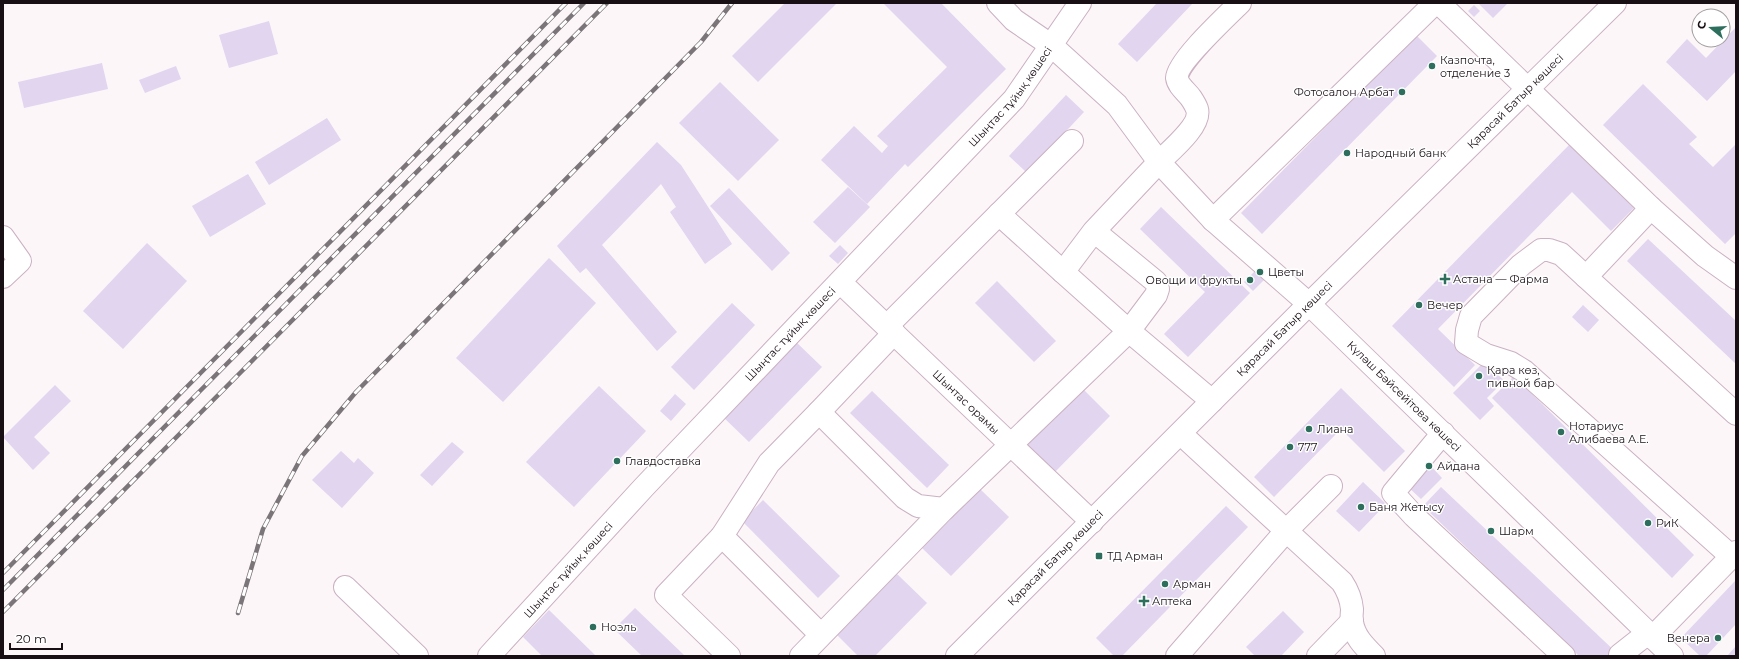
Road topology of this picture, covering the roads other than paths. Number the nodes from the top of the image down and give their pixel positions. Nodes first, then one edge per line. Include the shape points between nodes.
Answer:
1 (998, 3) edge
2 (1080, 3) edge
3 (1240, 3) edge
4 (1435, 3) edge
5 (1440, 3) edge
6 (1615, 3) edge
7 (1052, 46) junction
8 (1528, 90) junction
9 (1072, 141) dead end
10 (1160, 162) junction
11 (1651, 208) junction
12 (999, 214) junction
13 (1213, 220) junction
14 (1094, 231) junction
15 (3, 237) edge
16 (1063, 272) junction
17 (3, 277) edge
18 (1586, 277) junction
19 (1736, 278) edge
20 (840, 282) junction
21 (1309, 304) junction
22 (890, 330) junction
23 (1129, 331) junction
24 (1212, 401) junction
25 (819, 412) junction
26 (1736, 414) edge
27 (1443, 433) junction
28 (1180, 434) junction
29 (1010, 444) junction
30 (1331, 486) dead end
31 (944, 509) junction
32 (1092, 522) junction
33 (1286, 531) junction
34 (722, 536) junction
35 (1734, 554) edge
36 (345, 587) dead end
37 (1352, 621) junction
38 (820, 634) junction
39 (1650, 635) junction
40 (1620, 655) edge
41 (417, 656) edge
42 (489, 656) edge
43 (729, 656) edge
44 (801, 656) edge
45 (956, 656) edge
46 (1177, 656) edge
47 (1318, 656) edge
48 (1374, 656) edge
49 (1564, 656) edge
50 (1672, 656) edge

1 - 7 street, Күләш Бәйсейітова көшесі via 1014,20
2 - 7 street, Шыңтас тұйық көшесі
3 - 10 street via 1188,57 1180,69 1177,78 1197,109 1197,119 1192,129
4 - 13 street
5 - 8 street
6 - 8 street, Қарасай Батыр көшесі
7 - 10 street, Күләш Бәйсейітова көшесі via 1117,105
7 - 20 street, Шыңтас тұйық көшесі via 1014,99
8 - 11 street
8 - 21 street, Қарасай Батыр көшесі
9 - 12 street
10 - 13 street, Күләш Бәйсейітова көшесі
10 - 14 street
11 - 18 street
11 - 19 street via 1705,256
12 - 16 street
12 - 22 street
13 - 21 street, Күләш Бәйсейітова көшесі
14 - 16 street
14 - 23 street via 1156,282 1156,295
15 - 17 street via 20,261
16 - 23 street
18 - 26 street
18 - 35 street via 1561,254 1541,250 1522,265 1471,316 1466,330 1466,343 1486,355 1511,363 1524,371
20 - 22 street, Шынтас орамы
20 - 42 street, Шыңтас тұйық көшесі via 644,487
21 - 24 street, Қарасай Батыр көшесі
21 - 27 street, Күләш Бәйсейітова көшесі
22 - 25 street
22 - 29 street, Шынтас орамы
23 - 24 street
23 - 29 street
24 - 28 street, Қарасай Батыр көшесі
25 - 31 street via 905,498 918,506
25 - 34 street via 769,463
27 - 39 street, Күләш Бәйсейітова көшесі
27 - 49 street via 1393,493 1414,516
28 - 32 street, Қарасай Батыр көшесі
28 - 33 street
29 - 31 street
29 - 32 street, Шынтас орамы
30 - 33 street
31 - 38 street
32 - 45 street, Қарасай Батыр көшесі
33 - 37 street via 1342,582 1349,592
33 - 46 street
34 - 38 street
34 - 43 street via 666,595
35 - 39 street
36 - 41 street
37 - 47 street
37 - 48 street via 1355,633
38 - 44 street
39 - 40 street
39 - 50 street, Күләш Бәйсейітова көшесі

